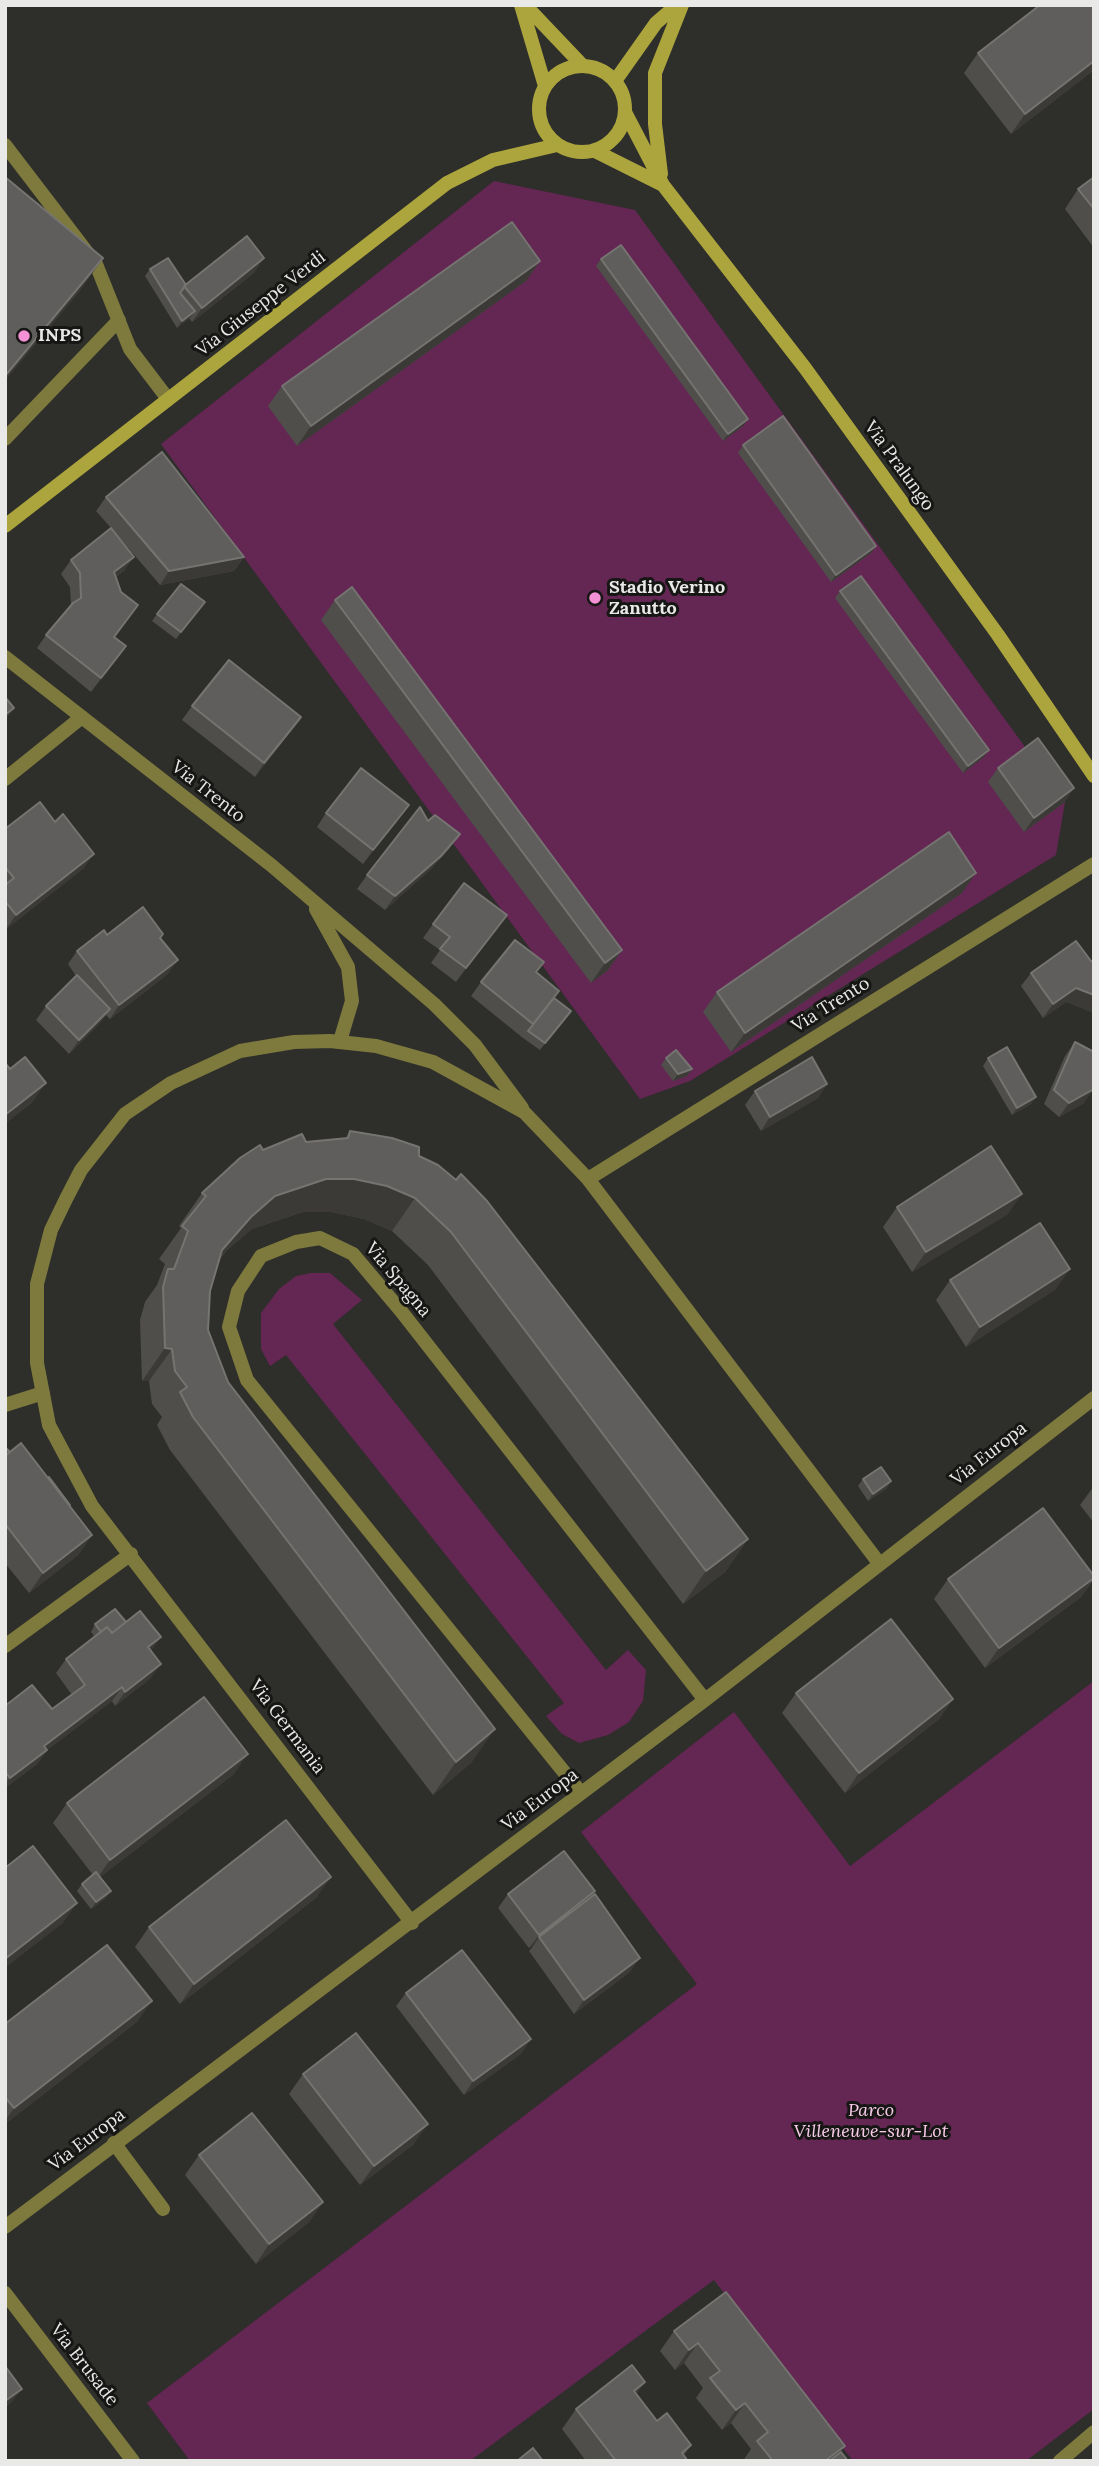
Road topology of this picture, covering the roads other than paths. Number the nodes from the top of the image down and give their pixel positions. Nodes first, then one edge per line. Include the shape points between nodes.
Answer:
1 (523, 5) edge
2 (679, 5) edge
3 (583, 66) junction
4 (615, 81) junction
5 (545, 86) junction
6 (626, 114) junction
7 (556, 145) junction
8 (7, 150) edge
9 (595, 150) junction
10 (663, 185) junction
11 (119, 320) junction
12 (169, 400) junction
13 (5, 439) edge
14 (5, 526) edge
15 (5, 657) edge
16 (82, 717) junction
17 (1094, 776) edge
18 (5, 779) edge
19 (1094, 864) edge
20 (310, 899) junction
21 (340, 1041) junction
22 (524, 1112) junction
23 (588, 1179) junction
24 (43, 1393) junction
25 (1094, 1398) edge
26 (5, 1405) edge
27 (131, 1554) junction
28 (879, 1563) junction
29 (5, 1646) edge
30 (705, 1700) junction
31 (581, 1793) junction
32 (412, 1923) junction
33 (114, 2143) junction
34 (163, 2209) dead end
35 (5, 2227) edge
36 (5, 2292) edge
37 (1092, 2438) edge
38 (133, 2461) edge
39 (1059, 2461) edge

1 - 3 street
1 - 5 street
2 - 4 street via 656,23
2 - 10 street via 654,80
3 - 4 street via 603,71
3 - 5 street via 559,73
4 - 6 street via 624,96
5 - 7 street via 539,100 540,122
6 - 9 street via 615,137
6 - 10 street
7 - 9 street, Via Giuseppe Verdi via 572,151
7 - 12 street, Via Giuseppe Verdi via 493,160 447,183
8 - 11 street via 96,264
9 - 10 street, Via Giuseppe Verdi
10 - 17 street, Via Pralungo via 805,368
11 - 12 street via 130,349
11 - 13 street
12 - 14 street, Via Giuseppe Verdi
15 - 16 street, Via Trento
16 - 18 street
16 - 20 street, Via Trento
19 - 23 street, Via Trento
20 - 21 street, Via Trento via 348,967 352,1000
20 - 22 street, Via Trento via 434,1004 475,1045
21 - 22 street, Via Trento via 432,1062
21 - 24 street, Via Germania via 294,1042 240,1051 171,1083 125,1114 103,1139 51,1230 37,1284 37,1363
22 - 23 street, Via Trento
23 - 28 street, Via Trento
24 - 26 street
24 - 27 street, Via Germania via 49,1425 75,1480
25 - 28 street, Via Europa
27 - 29 street
27 - 32 street, Via Germania
28 - 30 street, Via Europa
30 - 31 street, Via Europa
30 - 31 street, Via Spagna via 353,1254 320,1238 261,1256 238,1291 229,1328 247,1380
31 - 32 street, Via Europa
32 - 33 street, Via Europa
33 - 34 street
33 - 35 street, Via Europa
36 - 38 street, Via Brusade
37 - 39 street

